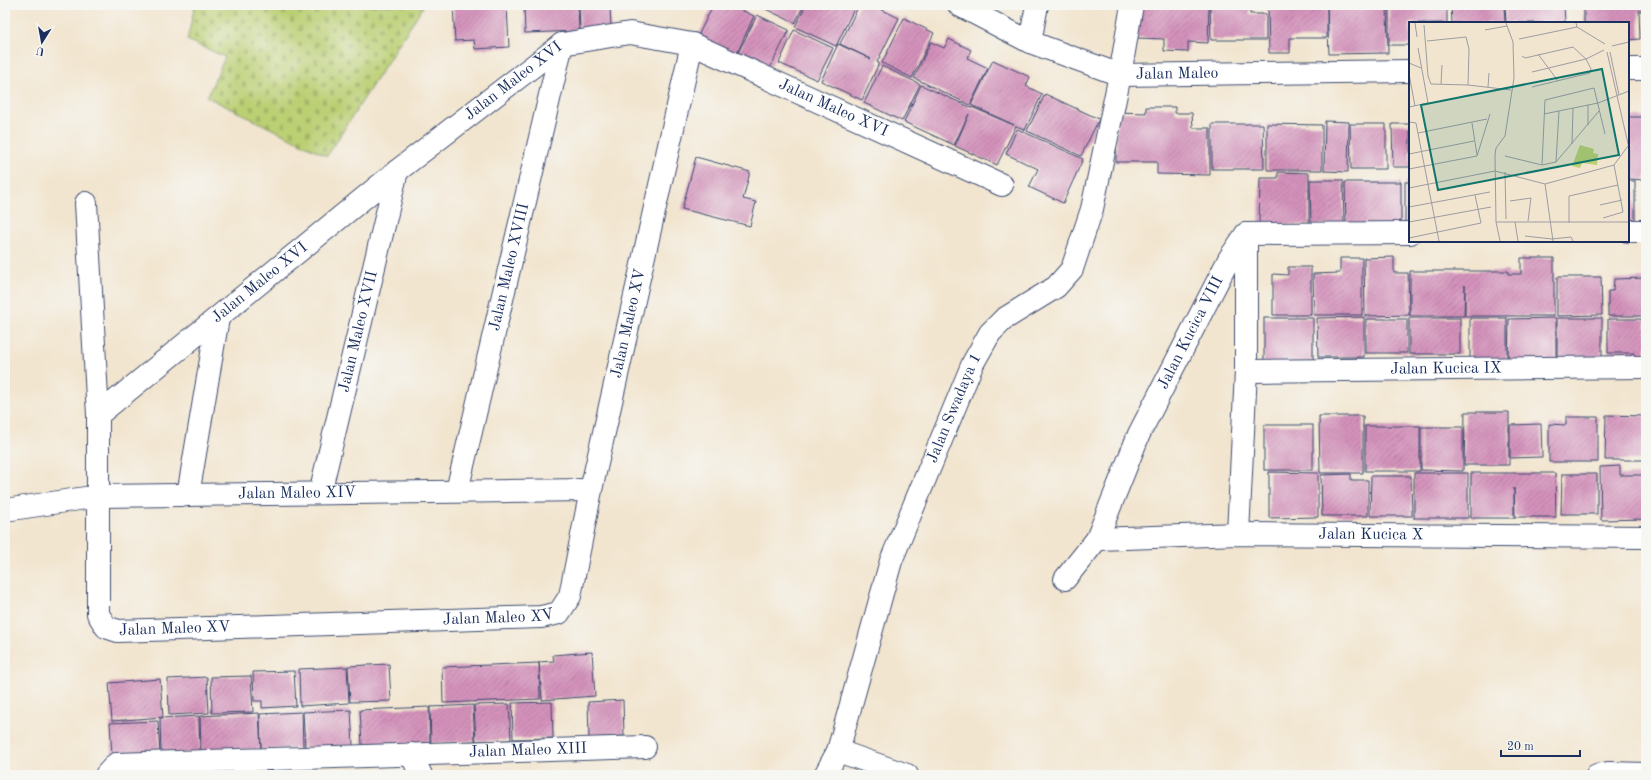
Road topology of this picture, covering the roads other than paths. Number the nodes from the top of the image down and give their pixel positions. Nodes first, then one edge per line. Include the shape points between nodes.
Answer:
1 (959, 5) edge
2 (1037, 5) edge
3 (1132, 5) edge
4 (1030, 42) junction
5 (562, 44) junction
6 (692, 44) junction
7 (1646, 68) edge
8 (1629, 69) edge
9 (1409, 71) edge
10 (1120, 74) junction
11 (397, 171) junction
12 (1002, 184) dead end
13 (86, 203) dead end
14 (1629, 231) edge
15 (1646, 231) edge
16 (1409, 233) edge
17 (1246, 234) junction
18 (218, 318) junction
19 (1646, 367) edge
20 (1246, 371) junction
21 (98, 415) junction
22 (591, 490) junction
23 (457, 491) junction
24 (320, 493) junction
25 (188, 494) junction
26 (99, 496) junction
27 (5, 510) edge
28 (1238, 534) junction
29 (1646, 537) edge
30 (1097, 539) junction
31 (1066, 579) dead end
32 (645, 747) dead end
33 (838, 751) junction
34 (411, 754) junction
35 (1646, 774) edge
36 (106, 775) edge
37 (421, 775) edge
38 (825, 775) edge
39 (907, 775) edge
40 (1597, 775) edge

1 - 4 street, Jalan Maleo
2 - 4 street
3 - 10 street, Jalan Swadaya 1
4 - 10 street, Jalan Maleo
5 - 6 street, Jalan Maleo XVI via 630,33
5 - 11 street, Jalan Maleo XVI
5 - 23 street, Jalan Maleo XVIII
6 - 12 street, Jalan Maleo XVI
6 - 22 street, Jalan Maleo XV
7 - 8 street
9 - 10 street, Jalan Maleo
10 - 33 street, Jalan Swadaya 1 via 1092,209 1072,269 1056,287 1004,319 990,333 973,362 891,561
11 - 18 street, Jalan Maleo XVI
11 - 24 street, Jalan Maleo XVII
13 - 21 street
14 - 15 street
16 - 17 street
17 - 20 street
17 - 30 street, Jalan Kucica VIII via 1229,259 1139,434
18 - 21 street, Jalan Maleo XVI
18 - 25 street
19 - 20 street, Jalan Kucica IX
20 - 28 street
21 - 26 street
22 - 23 street, Jalan Maleo XIV
22 - 26 street, Jalan Maleo XV via 570,596 560,613 540,617 118,631 106,626 98,614
23 - 24 street, Jalan Maleo XIV
24 - 25 street, Jalan Maleo XIV
25 - 26 street, Jalan Maleo XIV
26 - 27 street, Jalan Maleo XIV
28 - 29 street, Jalan Kucica X
28 - 30 street, Jalan Kucica X
30 - 31 street, Jalan Kucica VIII
32 - 34 street, Jalan Maleo XIII
33 - 38 street, Jalan Swadaya 1
33 - 39 street
34 - 36 street, Jalan Maleo XIII via 116,764
34 - 37 street
35 - 40 street

